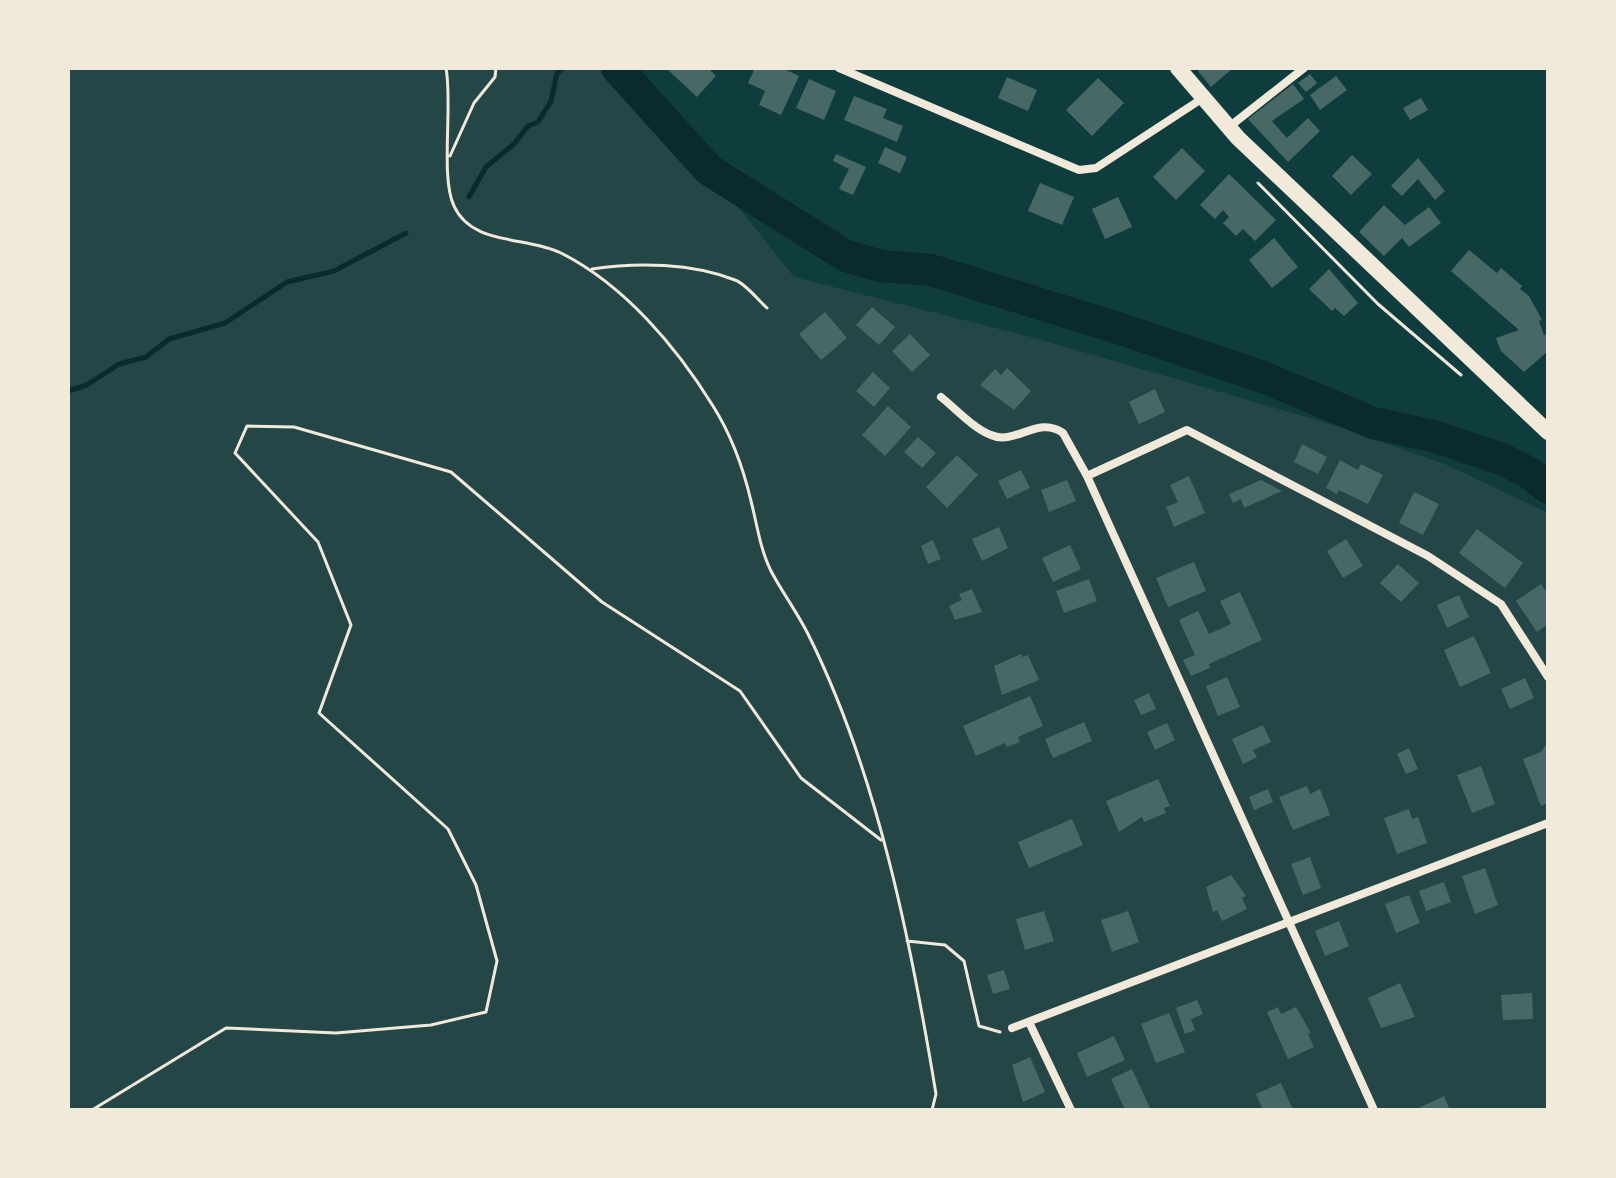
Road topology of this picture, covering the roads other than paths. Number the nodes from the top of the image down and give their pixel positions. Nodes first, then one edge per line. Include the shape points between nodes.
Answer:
1 (839, 68) edge
2 (1178, 68) edge
3 (1304, 68) edge
4 (1203, 98) junction
5 (1229, 127) junction
6 (941, 397) dead end
7 (1548, 432) edge
8 (1087, 476) junction
9 (1548, 677) edge
10 (1548, 823) edge
11 (1286, 921) junction
12 (1029, 1022) junction
13 (1012, 1028) road end
14 (1071, 1110) edge
15 (1374, 1110) edge

1 - 4 street via 1079,170 1096,168
2 - 4 main road
3 - 5 street
4 - 5 main road
5 - 7 main road
6 - 8 street via 994,436 1035,427 1057,429
8 - 9 street via 1187,430 1428,556 1501,604
8 - 11 street
10 - 11 street
11 - 12 street
11 - 15 street
12 - 13 street
12 - 14 street

